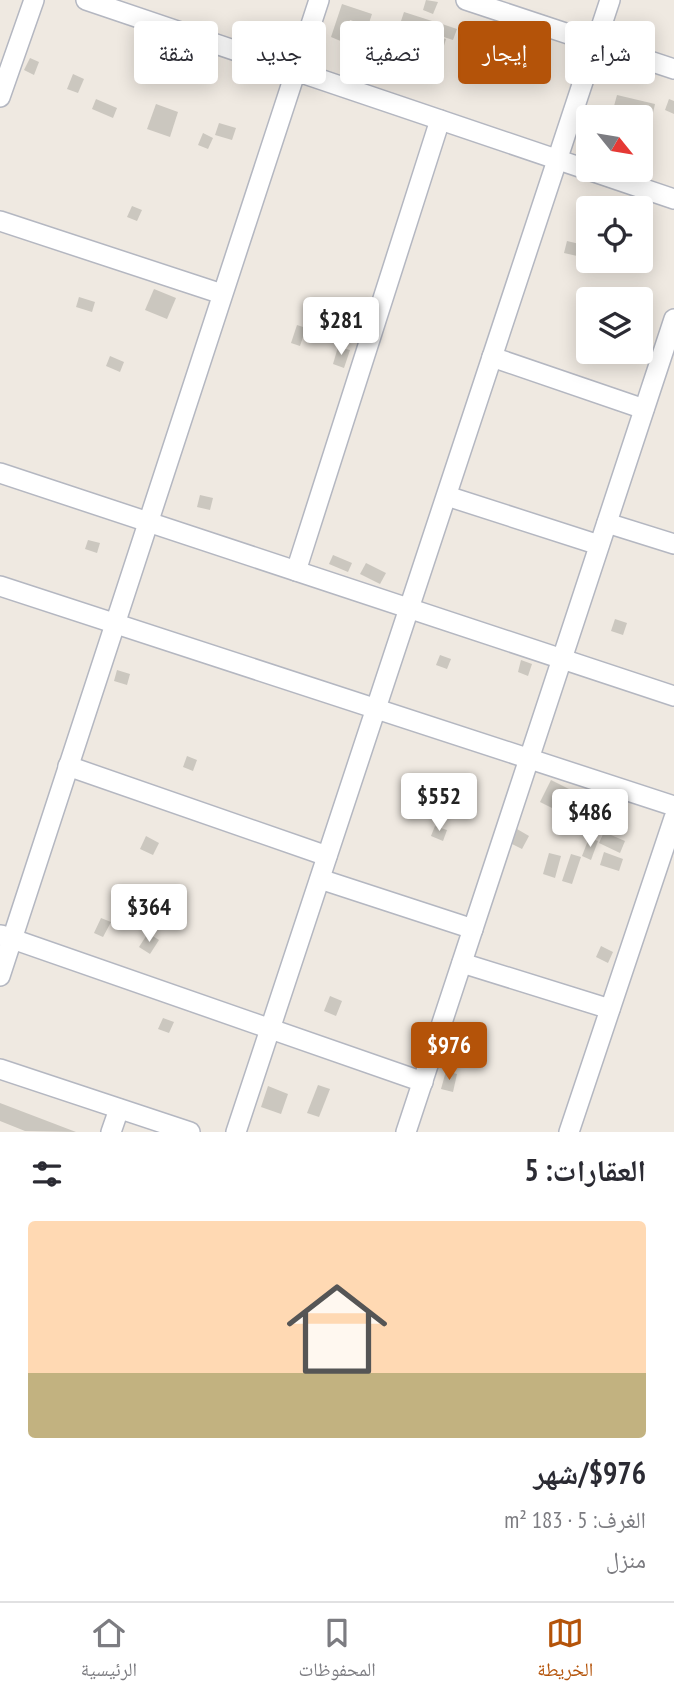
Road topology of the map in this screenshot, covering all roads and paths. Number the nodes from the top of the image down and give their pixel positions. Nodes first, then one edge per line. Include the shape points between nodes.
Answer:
1 (34, 0) edge
2 (86, 0) edge
3 (318, 0) edge
4 (466, 0) edge
5 (610, 0) edge
6 (311, 21) edge
7 (603, 21) edge
8 (565, 33) edge
9 (232, 50) edge
10 (655, 63) edge
11 (674, 69) edge
12 (326, 82) edge
13 (291, 84) edge
14 (582, 84) edge
15 (0, 97) edge
16 (440, 120) junction
17 (557, 160) junction
18 (674, 199) edge
19 (0, 220) edge
20 (222, 294) junction
21 (674, 319) edge
22 (669, 351) edge
23 (492, 358) junction
24 (644, 409) junction
25 (0, 473) edge
26 (447, 496) junction
27 (147, 522) junction
28 (607, 523) junction
29 (674, 544) edge
30 (599, 545) junction
31 (296, 571) junction
32 (0, 586) edge
33 (408, 608) junction
34 (115, 624) junction
35 (561, 659) junction
36 (674, 696) edge
37 (376, 710) junction
38 (528, 761) junction
39 (68, 766) junction
40 (674, 806) edge
41 (674, 818) edge
42 (327, 856) junction
43 (320, 879) junction
44 (473, 929) junction
45 (6, 937) edge
46 (462, 962) junction
47 (0, 976) edge
48 (610, 1009) junction
49 (270, 1030) junction
50 (0, 1069) edge
51 (423, 1082) junction
52 (119, 1109) junction
53 (111, 1132) edge
54 (190, 1132) edge
55 (236, 1132) edge
56 (406, 1132) edge
57 (569, 1132) edge

1 - 15 street
2 - 9 street
3 - 6 street
4 - 8 street
5 - 7 street
10 - 11 street
12 - 16 street
13 - 20 street
14 - 17 street
16 - 17 street
16 - 31 street
17 - 18 street
17 - 23 street
19 - 20 street
20 - 27 street
21 - 22 street
22 - 24 street
23 - 24 street
23 - 26 street
24 - 28 street
25 - 27 street
26 - 30 street
26 - 33 street
27 - 31 street
27 - 34 street
28 - 29 street
28 - 30 street
30 - 35 street
31 - 33 street
32 - 34 street
33 - 35 street
33 - 37 street
34 - 37 street
34 - 39 street
35 - 36 street
35 - 38 street
37 - 38 street
37 - 42 street
38 - 40 street
38 - 44 street
39 - 42 street
39 - 45 street
41 - 48 street
42 - 43 street
43 - 44 street
43 - 49 street
44 - 46 street
45 - 47 street
45 - 49 street
46 - 48 street
46 - 51 street
48 - 57 street
49 - 51 street
49 - 55 street
50 - 52 street
51 - 56 street
52 - 53 street
52 - 54 street

